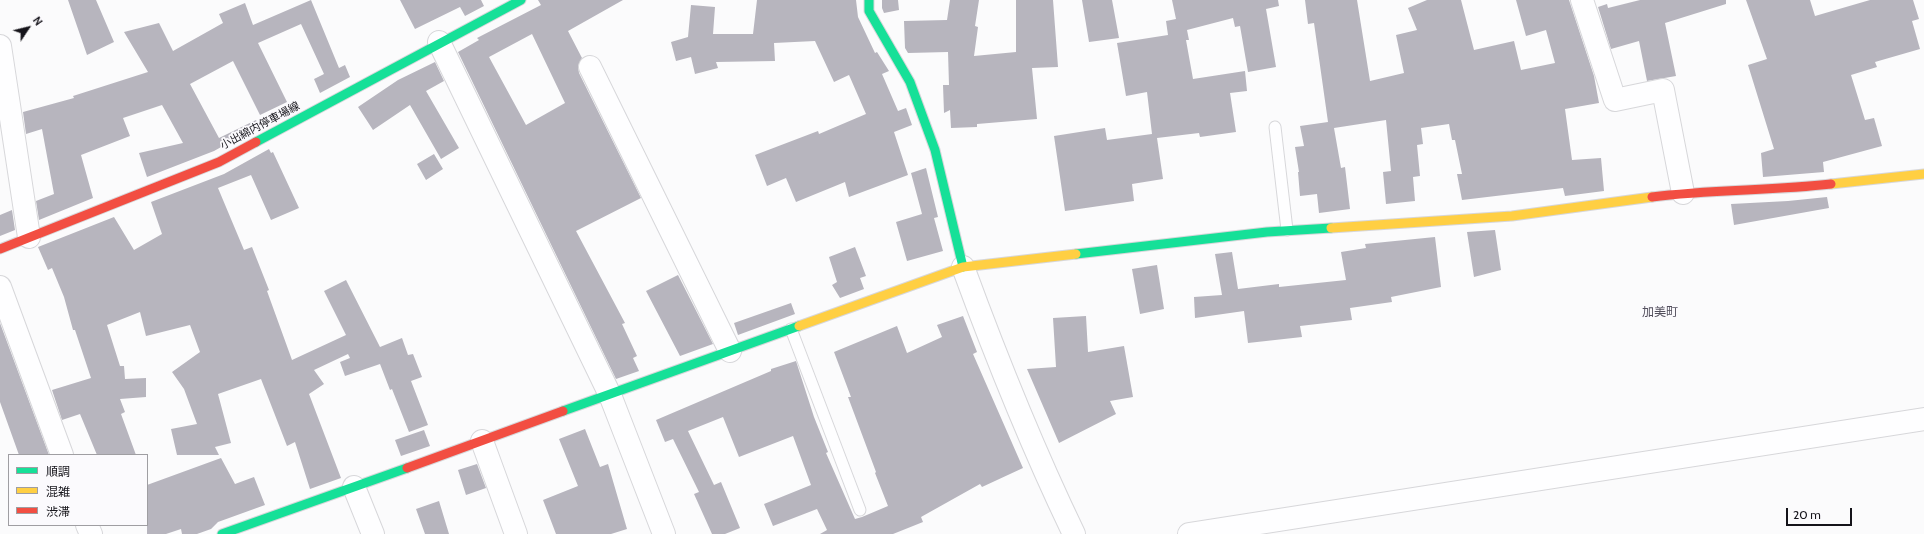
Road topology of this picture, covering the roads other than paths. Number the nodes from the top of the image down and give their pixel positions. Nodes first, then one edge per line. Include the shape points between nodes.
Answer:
1 (521, 0) edge
2 (869, 0) edge
3 (1582, 0) edge
4 (439, 42) junction
5 (0, 46) edge
6 (590, 67) dead end
7 (1275, 127) dead end
8 (1924, 174) edge
9 (1683, 193) junction
10 (1287, 230) junction
11 (29, 237) junction
12 (0, 249) edge
13 (963, 267) junction
14 (0, 287) edge
15 (791, 329) junction
16 (730, 351) junction
17 (610, 395) junction
18 (1924, 419) edge
19 (482, 441) junction
20 (62, 454) edge
21 (354, 487) junction
22 (860, 510) dead end
23 (222, 534) edge
24 (373, 534) edge
25 (516, 534) edge
26 (664, 534) edge
27 (1074, 534) edge
28 (1189, 534) edge

1 - 4 street, 小出綿内停車場線
2 - 13 street via 869,11 910,82 935,150
3 - 9 street via 1615,100 1663,90
4 - 11 street, 小出綿内停車場線 via 219,162
4 - 17 street
5 - 11 street
6 - 16 street
7 - 10 lane
8 - 9 street via 1787,189
9 - 10 street via 1512,216
10 - 13 street
11 - 12 street, 小出綿内停車場線
13 - 15 street
13 - 27 street via 997,361 1044,472
14 - 20 street
15 - 16 street
15 - 22 lane
16 - 17 street
17 - 19 street
17 - 26 street
18 - 28 street
19 - 21 street
19 - 25 street
21 - 23 street
21 - 24 street

